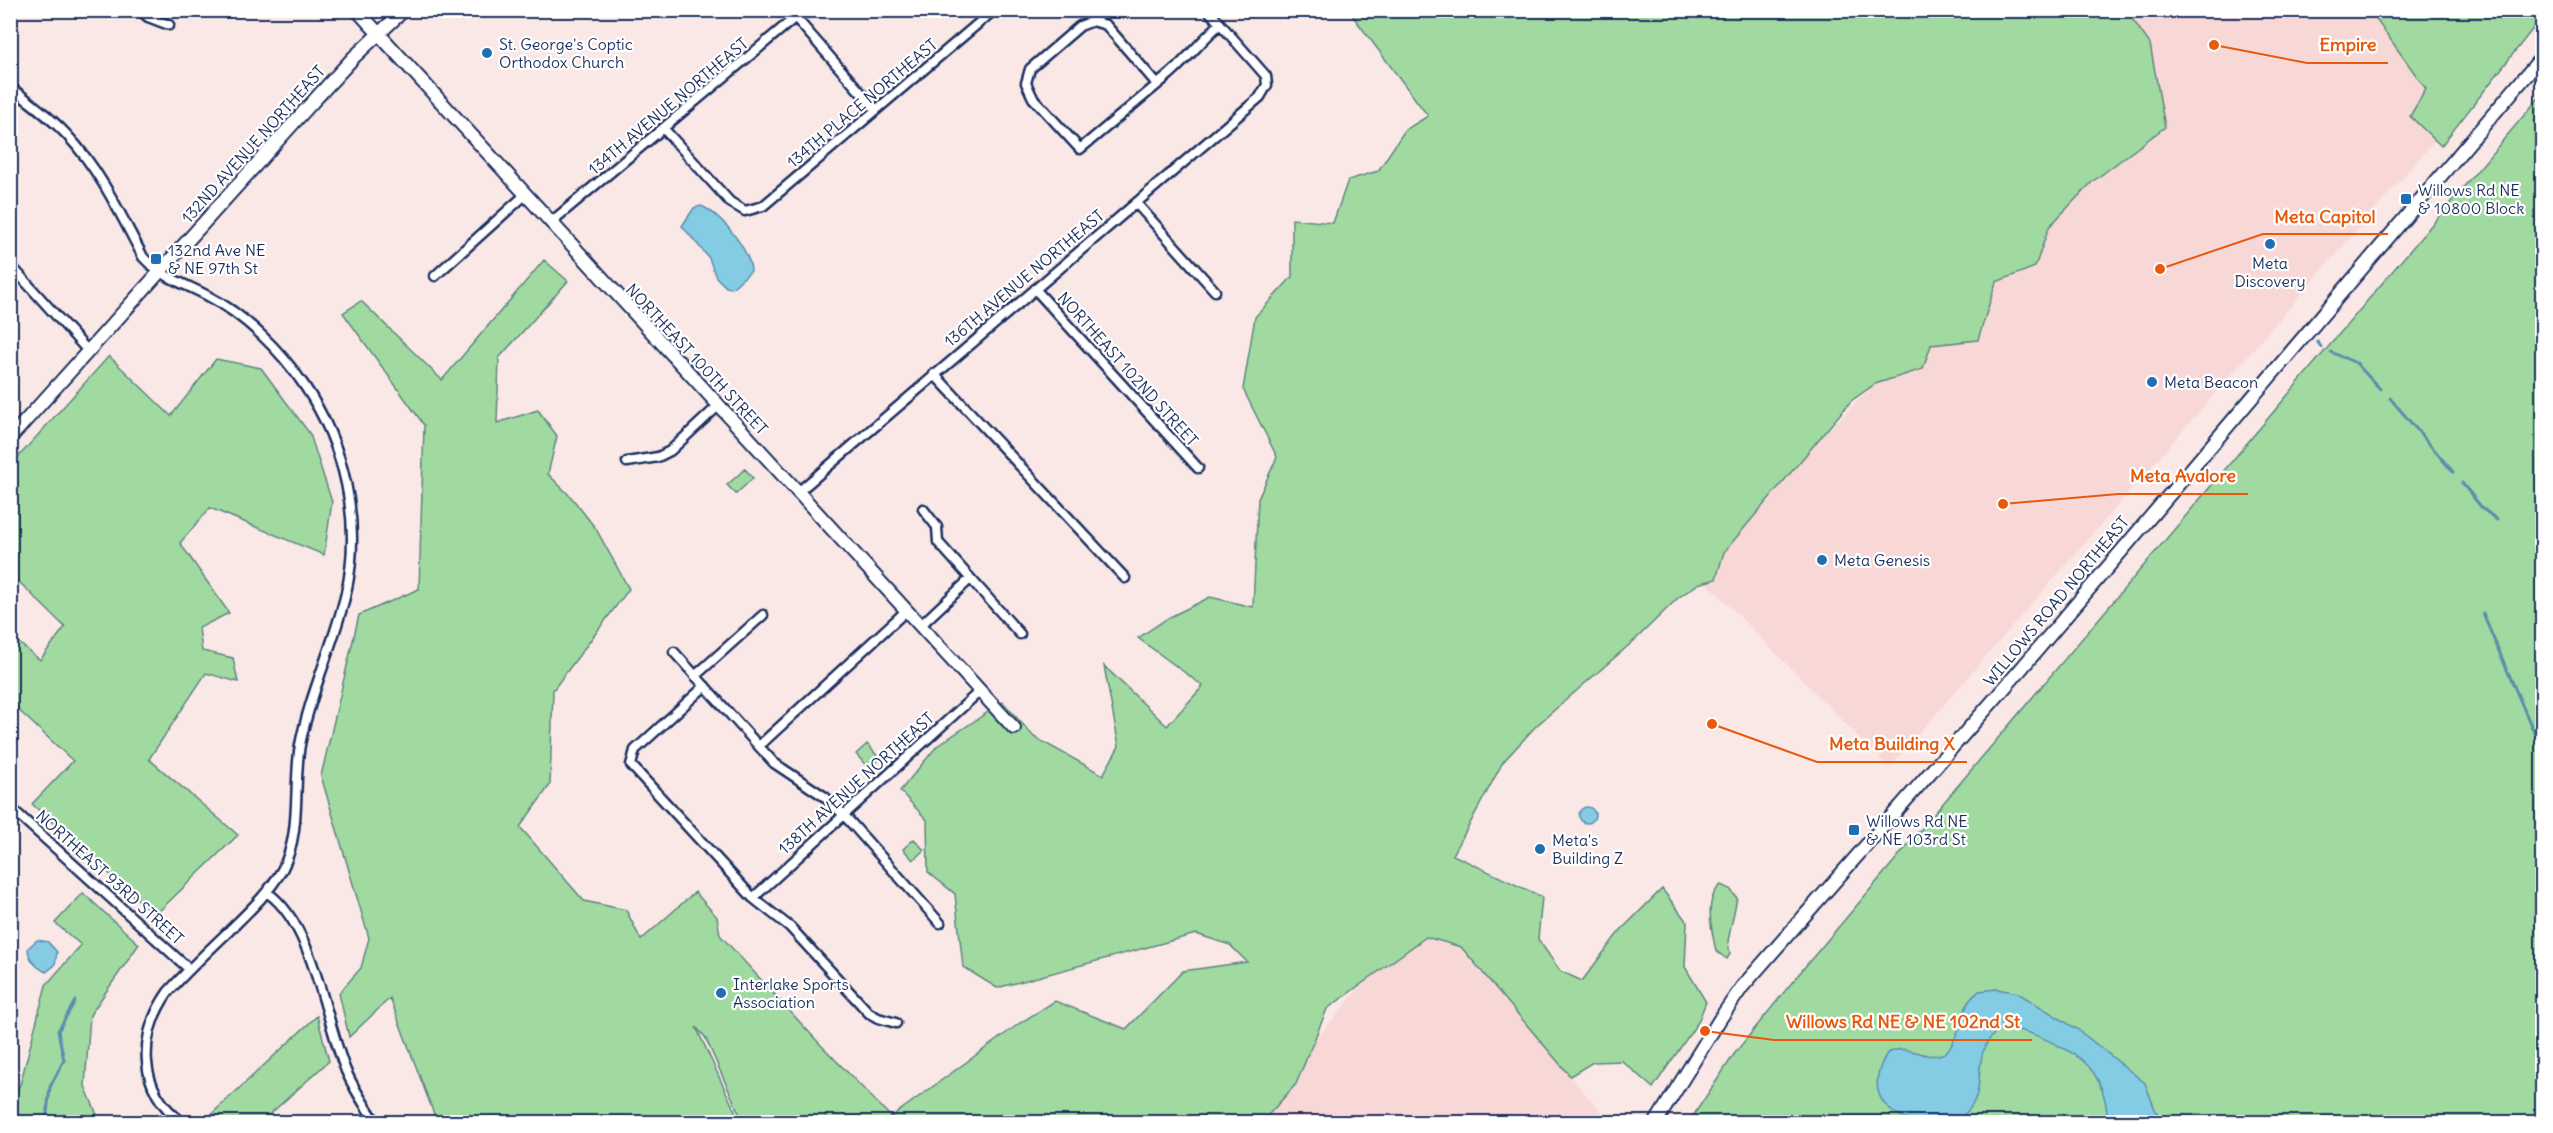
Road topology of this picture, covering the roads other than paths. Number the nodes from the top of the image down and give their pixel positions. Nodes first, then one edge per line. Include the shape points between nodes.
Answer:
1 (140, 10) edge
2 (357, 10) edge
3 (404, 10) edge
4 (804, 10) edge
5 (994, 10) edge
6 (1208, 10) edge
7 (793, 14) edge
8 (1220, 24) junction
9 (169, 25) dead end
10 (378, 33) junction
11 (2542, 57) edge
12 (1157, 84) junction
13 (10, 87) edge
14 (876, 110) junction
15 (664, 129) junction
16 (525, 195) junction
17 (1136, 203) junction
18 (550, 222) junction
19 (15, 270) dead end
20 (158, 273) junction
21 (435, 276) dead end
22 (1035, 289) junction
23 (1215, 291) dead end
24 (88, 351) junction
25 (934, 375) junction
26 (718, 406) junction
27 (10, 438) edge
28 (627, 462) dead end
29 (1198, 468) dead end
30 (798, 493) junction
31 (923, 509) dead end
32 (1125, 578) dead end
33 (970, 579) junction
34 (906, 611) junction
35 (763, 615) dead end
36 (920, 626) junction
37 (1020, 634) dead end
38 (674, 652) dead end
39 (695, 675) junction
40 (705, 686) junction
41 (980, 691) junction
42 (1014, 728) dead end
43 (759, 746) junction
44 (10, 807) edge
45 (844, 815) junction
46 (268, 893) junction
47 (753, 898) junction
48 (940, 922) dead end
49 (189, 969) junction
50 (896, 1023) dead end
51 (182, 1122) edge
52 (376, 1122) edge
53 (1656, 1122) edge

1 - 9 street
2 - 10 street, NORTHEAST 100TH STREET
3 - 10 street, 132ND AVENUE NORTHEAST
4 - 7 street, 134TH AVENUE NORTHEAST
5 - 14 street, 134TH PLACE NORTHEAST
6 - 8 street
7 - 14 street
7 - 15 street, 134TH AVENUE NORTHEAST
8 - 12 street
8 - 17 street, 136TH AVENUE NORTHEAST via 1266,76 1267,84 1260,97
10 - 16 street, NORTHEAST 100TH STREET
10 - 20 street, 132ND AVENUE NORTHEAST
11 - 53 street, WILLOWS ROAD NORTHEAST via 2021,669 1742,987
12 - 12 street via 1080,149 1033,98 1026,83 1030,69 1080,26 1093,21 1106,25
13 - 20 street via 68,136 116,204 142,257
14 - 15 street, 134TH PLACE NORTHEAST via 763,206 745,211 730,202
15 - 18 street, 134TH AVENUE NORTHEAST
16 - 18 street, NORTHEAST 100TH STREET
16 - 21 street
17 - 22 street, 136TH AVENUE NORTHEAST
17 - 23 street
18 - 26 street, NORTHEAST 100TH STREET
19 - 24 street
20 - 24 street, 132ND AVENUE NORTHEAST
20 - 46 street via 231,310 258,333 303,383 319,409 343,470 350,504 352,538 345,594 300,747 292,844
22 - 25 street, 136TH AVENUE NORTHEAST
22 - 29 street, NORTHEAST 102ND STREET
24 - 27 street, 132ND AVENUE NORTHEAST
25 - 30 street, 136TH AVENUE NORTHEAST
25 - 32 street
26 - 28 street via 670,451
26 - 30 street, NORTHEAST 100TH STREET
30 - 34 street, NORTHEAST 100TH STREET
31 - 33 street via 937,527 938,542
33 - 36 street
33 - 37 street
34 - 36 street, NORTHEAST 100TH STREET
34 - 43 street
35 - 39 street
36 - 41 street, NORTHEAST 100TH STREET
38 - 39 street
39 - 40 street
40 - 43 street
40 - 47 street via 635,750 631,765
41 - 42 street, NORTHEAST 100TH STREET
41 - 45 street, 138TH AVENUE NORTHEAST
43 - 45 street via 774,763 825,797
44 - 49 street, NORTHEAST 93RD STREET
45 - 47 street, 138TH AVENUE NORTHEAST
45 - 48 street
46 - 49 street
46 - 52 street via 291,917 327,1004 345,1069
47 - 50 street via 790,927 869,1012
49 - 51 street via 155,1010 146,1039 145,1059 160,1102

